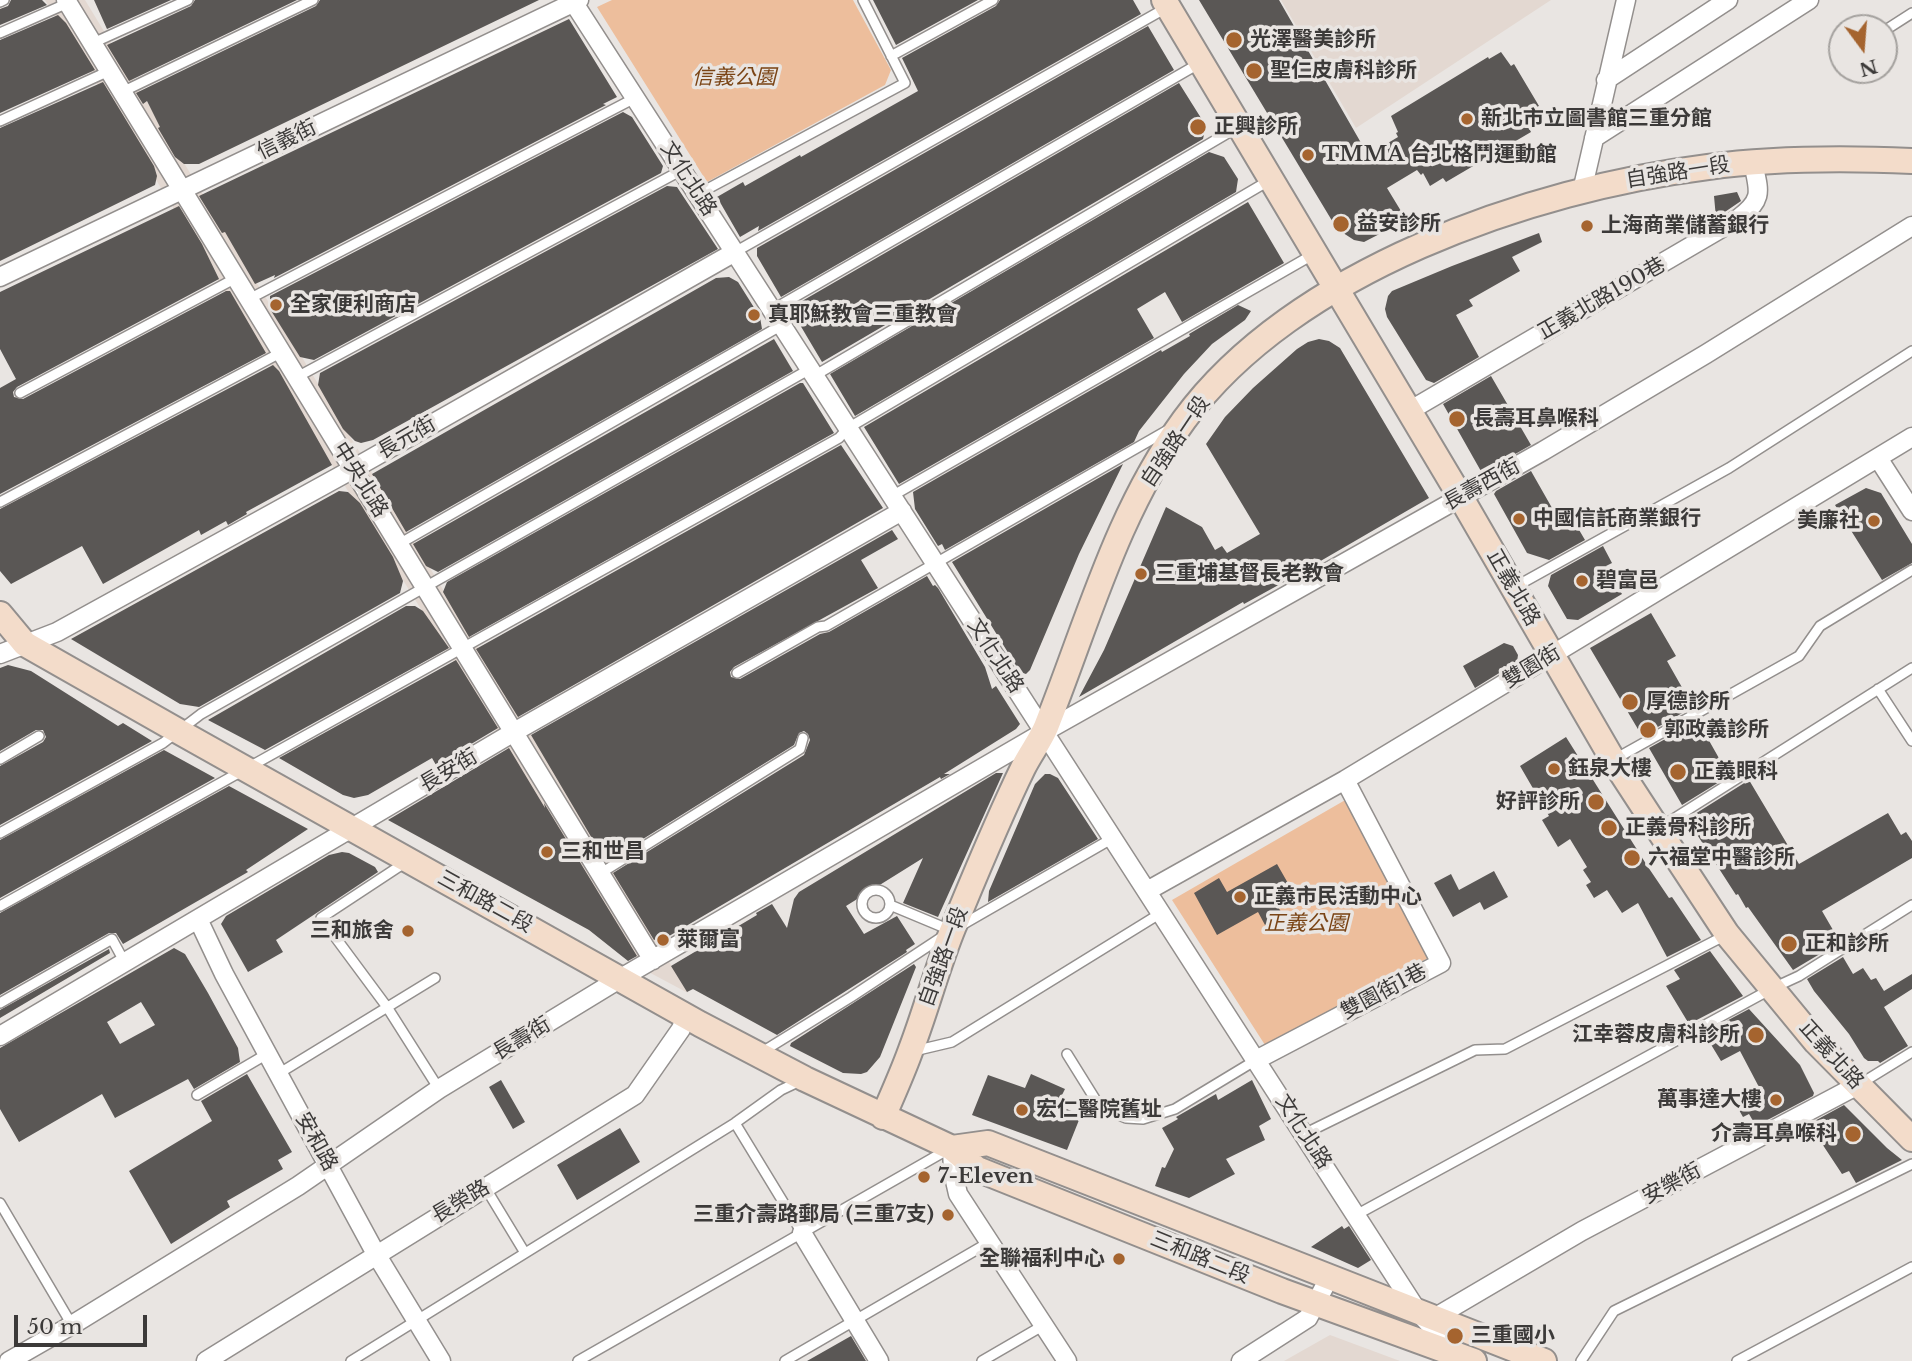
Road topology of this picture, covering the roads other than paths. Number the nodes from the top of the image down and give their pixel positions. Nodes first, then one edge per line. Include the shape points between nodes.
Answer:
1 (188, 0) edge
2 (313, 0) edge
3 (863, 0) edge
4 (993, 0) edge
5 (1626, 0) edge
6 (1728, 0) edge
7 (1809, 0) edge
8 (67, 1) edge
9 (575, 1) edge
10 (1166, 4) edge
11 (0, 33) edge
12 (93, 43) junction
13 (891, 56) junction
14 (1201, 62) junction
15 (109, 71) junction
16 (1606, 80) junction
17 (122, 92) junction
18 (635, 98) junction
19 (0, 121) edge
20 (1239, 126) junction
21 (1594, 138) junction
22 (1912, 161) edge
23 (1753, 163) junction
24 (682, 170) junction
25 (1271, 179) junction
26 (182, 190) junction
27 (1582, 191) junction
28 (698, 194) junction
29 (1912, 226) edge
30 (735, 252) junction
31 (1315, 253) junction
32 (0, 277) edge
33 (236, 278) junction
34 (1336, 289) junction
35 (249, 299) junction
36 (777, 318) junction
37 (1912, 351) edge
38 (282, 352) junction
39 (812, 372) junction
40 (297, 377) junction
41 (20, 393) dead end
42 (1409, 411) junction
43 (1184, 422) junction
44 (848, 428) junction
45 (1912, 437) edge
46 (1878, 457) junction
47 (353, 469) junction
48 (892, 495) junction
49 (1460, 496) junction
50 (0, 502) edge
51 (902, 511) junction
52 (1912, 511) edge
53 (399, 544) junction
54 (935, 562) junction
55 (1912, 570) edge
56 (425, 587) junction
57 (1513, 588) junction
58 (0, 614) edge
59 (0, 631) edge
60 (25, 644) junction
61 (463, 648) junction
62 (0, 654) edge
63 (1553, 655) junction
64 (1912, 668) edge
65 (737, 673) dead end
66 (1878, 689) junction
67 (177, 731) junction
68 (514, 732) junction
69 (1044, 732) junction
70 (39, 736) dead end
71 (803, 738) dead end
72 (1912, 741) edge
73 (0, 759) edge
74 (1613, 760) junction
75 (245, 769) junction
76 (1345, 780) junction
77 (353, 828) junction
78 (1658, 829) junction
79 (0, 834) edge
80 (1113, 838) junction
81 (410, 859) junction
82 (601, 873) junction
83 (1147, 891) junction
84 (890, 905) dead end
85 (1912, 905) edge
86 (0, 906) edge
87 (1161, 913) junction
88 (198, 919) junction
89 (952, 930) junction
90 (1727, 934) junction
91 (653, 960) junction
92 (125, 962) junction
93 (435, 978) dead end
94 (621, 978) junction
95 (1773, 988) junction
96 (0, 1003) edge
97 (387, 1007) junction
98 (685, 1014) junction
99 (0, 1036) edge
100 (910, 1052) junction
101 (1912, 1052) edge
102 (267, 1054) junction
103 (1067, 1054) dead end
104 (757, 1055) junction
105 (1256, 1059) junction
106 (278, 1074) junction
107 (805, 1079) junction
108 (1858, 1086) junction
109 (439, 1089) junction
110 (197, 1095) dead end
111 (883, 1118) junction
112 (735, 1123) junction
113 (1304, 1134) junction
114 (1912, 1139) edge
115 (952, 1148) junction
116 (1912, 1164) edge
117 (330, 1165) junction
118 (485, 1187) junction
119 (0, 1203) edge
120 (1356, 1215) junction
121 (802, 1233) junction
122 (988, 1243) junction
123 (525, 1253) junction
124 (376, 1254) junction
125 (1912, 1267) edge
126 (1329, 1278) junction
127 (1316, 1302) junction
128 (1426, 1315) junction
129 (417, 1321) junction
130 (855, 1321) junction
131 (72, 1325) junction
132 (1044, 1325) junction
133 (1464, 1359) edge
134 (9, 1361) edge
135 (206, 1361) edge
136 (351, 1361) edge
137 (441, 1361) edge
138 (578, 1361) edge
139 (785, 1361) edge
140 (879, 1361) edge
141 (982, 1361) edge
142 (1067, 1361) edge
143 (1241, 1361) edge
144 (1544, 1361) edge
145 (1581, 1361) edge
146 (1737, 1361) edge

1 - 12 lane
2 - 17 lane
3 - 13 lane
4 - 13 lane
5 - 16 street
6 - 16 street
7 - 21 street
8 - 11 lane
8 - 12 street, 中央北路
9 - 18 street, 文化北路
9 - 26 street, 信義街
10 - 14 street, 正義北路
10 - 30 lane
12 - 15 street, 中央北路
13 - 28 lane via 905,83
14 - 20 street, 正義北路
14 - 36 lane
15 - 17 street, 中央北路
15 - 19 lane
16 - 21 street
17 - 26 street, 中央北路
18 - 24 street, 文化北路
18 - 35 lane
20 - 25 street, 正義北路
20 - 39 lane
21 - 27 street
22 - 23 street, 自強路一段
23 - 27 street, 自強路一段 via 1661,174
23 - 42 street, 正義北路190巷 via 1758,197 1739,218
24 - 28 street, 文化北路
24 - 40 lane
25 - 31 street, 正義北路
25 - 44 lane
26 - 32 street, 信義街
26 - 33 street, 中央北路
27 - 34 street, 自強路一段 via 1478,224
28 - 30 street, 文化北路
29 - 49 street, 長壽西街 via 1543,452
30 - 36 street, 文化北路
30 - 47 street, 長元街
31 - 34 street, 正義北路
31 - 48 lane
33 - 35 street, 中央北路
33 - 41 lane
34 - 42 street, 正義北路
34 - 43 street, 自強路一段 via 1293,315 1247,352
35 - 38 street, 中央北路
36 - 39 street, 文化北路
36 - 53 lane
37 - 57 lane via 1729,468
38 - 40 street, 中央北路
38 - 50 lane
39 - 44 street, 文化北路
39 - 56 lane
40 - 47 street, 中央北路
42 - 49 street, 正義北路
43 - 54 lane
43 - 69 street, 自強路一段 via 1146,483 1102,574
44 - 48 street, 文化北路
44 - 61 lane via 839,438
45 - 46 street, 雙園街
46 - 52 street
46 - 63 street, 雙園街
47 - 53 street, 中央北路
47 - 60 street, 長元街 via 57,632
48 - 51 street, 文化北路
49 - 57 street, 正義北路
49 - 69 street, 長壽西街
51 - 54 street, 文化北路
51 - 68 street, 長安街
53 - 56 street, 中央北路
54 - 65 lane
54 - 69 street, 文化北路
55 - 74 lane via 1820,626 1799,656
56 - 61 street, 中央北路
56 - 67 lane
57 - 63 street, 正義北路
58 - 60 street
59 - 60 street
60 - 62 street, 長元街
60 - 67 street, 三和路二段
61 - 68 street, 中央北路
61 - 75 lane
63 - 74 street, 正義北路
63 - 76 street, 雙園街
64 - 66 lane
66 - 72 lane
66 - 78 lane
67 - 75 street, 三和路二段
67 - 79 lane
68 - 77 street, 長安街
68 - 82 street, 中央北路
69 - 80 street, 文化北路
69 - 89 street, 自強路一段 via 1024,765
69 - 91 street, 長壽街
70 - 73 lane
71 - 82 lane via 800,749
74 - 78 street, 正義北路
75 - 77 street, 三和路二段
75 - 86 lane
76 - 83 street, 雙園街
76 - 105 street, 雙園街1巷 via 1441,962
77 - 81 street, 三和路二段
77 - 88 street, 長安街
78 - 90 street, 正義北路
80 - 83 street, 文化北路
80 - 89 lane
81 - 94 street, 三和路二段
81 - 97 lane via 321,918
82 - 91 street, 中央北路
83 - 87 street, 文化北路
84 - 89 lane
85 - 95 lane
87 - 100 lane via 952,1042
87 - 105 street, 文化北路
88 - 92 street, 長安街
88 - 102 street, 安和路
89 - 100 street, 自強路一段
89 - 104 lane
90 - 95 street, 正義北路
90 - 113 lane via 1505,1049 1475,1050
91 - 94 street, 長壽街
92 - 96 lane via 112,939
92 - 99 street, 長安街
93 - 97 lane
94 - 98 street, 三和路二段
94 - 109 street, 長壽街
95 - 108 street, 正義北路
95 - 120 lane
97 - 106 lane
97 - 109 lane
98 - 104 street, 三和路二段
98 - 118 street, 長榮路 via 681,1029 635,1095
100 - 111 street, 自強路一段
101 - 108 lane, 安樂街
102 - 106 street, 安和路
102 - 110 lane
103 - 105 lane via 1100,1107 1126,1118 1143,1119 1175,1109
104 - 107 street, 三和路二段
105 - 113 street, 文化北路
106 - 117 street, 安和路
107 - 111 street, 三和路二段
107 - 112 lane
108 - 114 street, 正義北路
108 - 128 street, 安樂街
109 - 117 street, 長壽街
111 - 115 street, 三和路二段
112 - 121 lane
112 - 123 lane
113 - 120 street, 文化北路
115 - 121 lane
115 - 122 street via 958,1194
115 - 126 street, 三和路二段 via 988,1143
115 - 127 street, 三和路二段 via 977,1169
116 - 145 lane via 1614,1311
117 - 124 street, 安和路
117 - 131 street, 長壽街
118 - 123 lane
118 - 124 street, 長榮路
119 - 131 lane
120 - 128 street, 文化北路
121 - 130 street
121 - 138 lane
122 - 130 lane
122 - 132 street
123 - 129 lane
124 - 129 street, 安和路
124 - 135 street, 長榮路
125 - 146 lane
126 - 127 street
126 - 128 street, 三和路二段
127 - 133 street, 三和路二段
127 - 143 street via 1308,1318
128 - 133 street, 文化北路
128 - 144 street, 三和路二段
129 - 136 lane
129 - 137 street, 安和路
130 - 139 lane
130 - 140 street
131 - 134 street, 長壽街
132 - 141 lane
132 - 142 street

